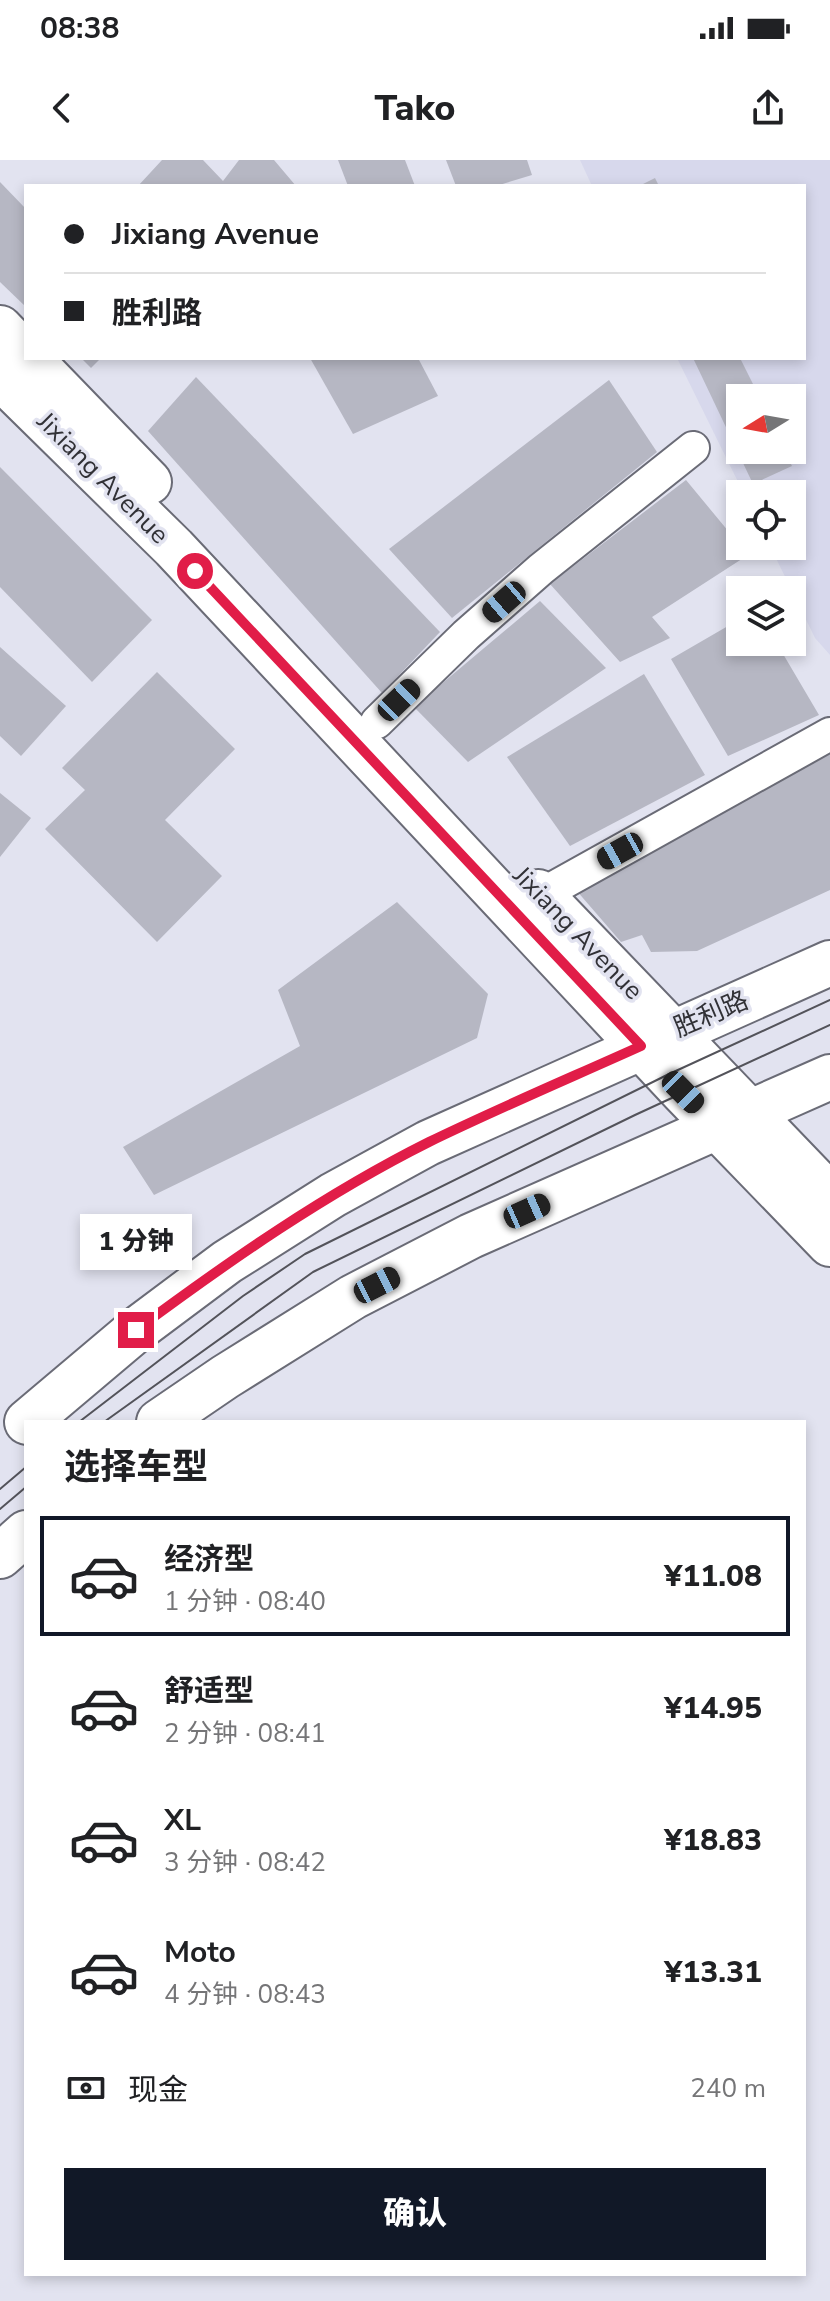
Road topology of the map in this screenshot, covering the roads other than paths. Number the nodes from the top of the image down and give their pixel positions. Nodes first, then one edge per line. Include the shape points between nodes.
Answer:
1 (0, 328) edge
2 (24, 352) edge
3 (32, 360) edge
4 (0, 377) edge
5 (693, 448) dead end
6 (377, 722) junction
7 (830, 734) edge
8 (541, 895) junction
9 (830, 963) edge
10 (656, 1038) junction
11 (830, 1077) edge
12 (734, 1120) junction
13 (830, 1196) edge
14 (830, 1244) edge
15 (28, 1420) edge
16 (162, 1420) edge
17 (24, 1424) edge
18 (0, 1446) edge
19 (24, 1535) edge
20 (0, 1556) edge

1 - 2 main road, Jixiang Avenue
3 - 6 main road, Jixiang Avenue
4 - 10 main road, Jixiang Avenue
5 - 6 street via 541,569
6 - 8 main road, Jixiang Avenue
7 - 8 street
8 - 10 main road, Jixiang Avenue
9 - 10 main road, 胜利路
10 - 12 main road, Jixiang Avenue
10 - 15 main road, 胜利路 via 428,1143 333,1195 227,1262
11 - 12 main road
12 - 13 main road, Jixiang Avenue
12 - 14 main road, Jixiang Avenue
12 - 16 main road via 471,1236 353,1297
17 - 18 main road, 胜利路
19 - 20 main road

